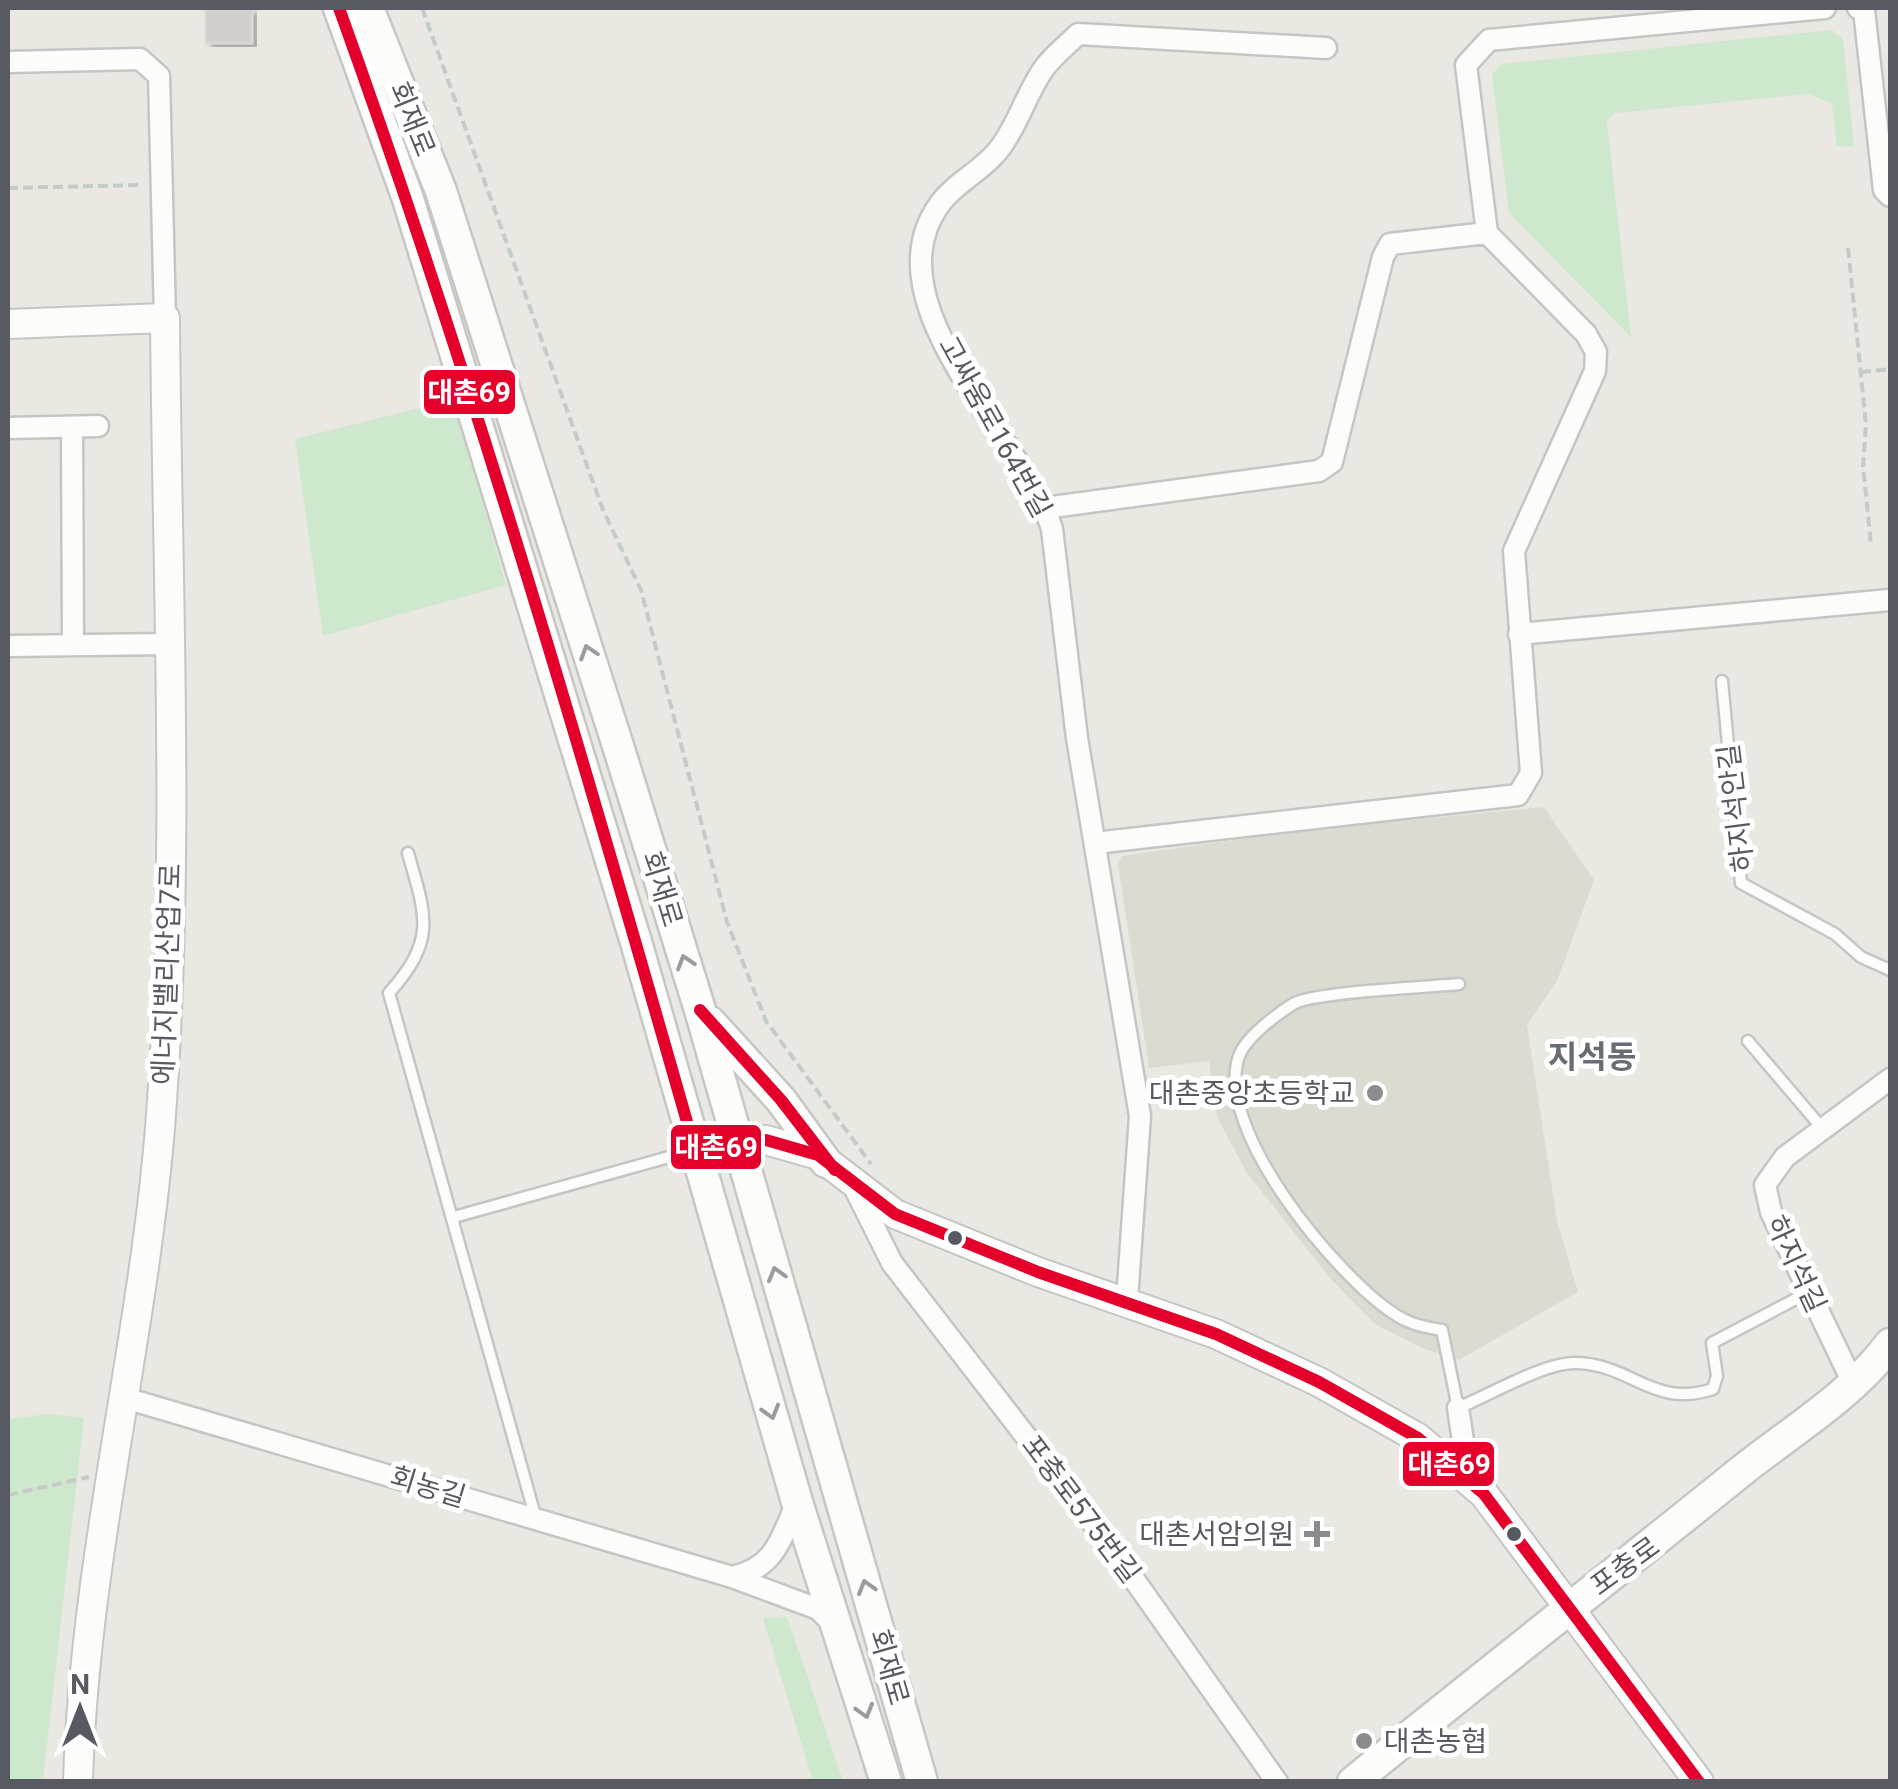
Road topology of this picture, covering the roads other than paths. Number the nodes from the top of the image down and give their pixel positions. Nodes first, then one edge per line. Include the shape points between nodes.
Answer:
1 (339, 8) edge
2 (1824, 8) edge
3 (1862, 8) edge
4 (372, 13) edge
5 (1326, 48) dead end
6 (8, 62) edge
7 (1890, 196) edge
8 (1488, 232) junction
9 (165, 318) junction
10 (8, 324) edge
11 (98, 426) dead end
12 (72, 427) junction
13 (8, 428) edge
14 (1045, 508) junction
15 (1890, 600) edge
16 (1519, 634) junction
17 (74, 644) junction
18 (168, 644) junction
19 (8, 646) edge
20 (1722, 681) dead end
21 (1095, 843) junction
22 (408, 853) dead end
23 (1890, 970) edge
24 (1458, 984) dead end
25 (700, 1010) junction
26 (1748, 1041) dead end
27 (1890, 1079) edge
28 (1823, 1129) junction
29 (738, 1144) junction
30 (694, 1150) junction
31 (826, 1162) junction
32 (864, 1177) junction
33 (454, 1216) junction
34 (1809, 1292) junction
35 (1128, 1300) junction
36 (1890, 1344) edge
37 (1853, 1383) junction
38 (125, 1398) junction
39 (1458, 1408) junction
40 (1469, 1480) junction
41 (797, 1502) junction
42 (536, 1520) junction
43 (732, 1577) junction
44 (1567, 1608) junction
45 (844, 1640) junction
46 (78, 1782) edge
47 (886, 1782) edge
48 (922, 1782) edge
49 (1277, 1782) edge
50 (1353, 1782) edge
51 (1699, 1782) edge

1 - 30 main road, 회재로 via 414,218
2 - 8 street via 1489,40 1466,65
3 - 7 street via 1884,190
25 -> 4 main road, 회재로 via 442,191
5 - 14 street, 고싸움로164번길 via 1078,34 1045,67 998,150 940,202 926,228 922,256 927,300 961,376
6 - 9 street via 140,59 159,76
8 - 14 street via 1390,244 1332,462 1320,471
8 - 16 street via 1596,352 1595,370 1514,551
9 - 10 street
9 - 18 street, 에너지밸리산업7로
11 - 12 street
12 - 13 street
12 - 17 street
14 - 21 street, 고싸움로164번길
15 - 16 street
16 - 21 street via 1531,772 1518,795
17 - 18 street
17 - 19 street
18 - 38 street, 에너지밸리산업7로 via 173,899 160,1131
20 - 23 lane, 하지석안길 via 1742,883
21 - 35 street, 고싸움로164번길 via 1140,1116
22 - 33 lane via 426,926 421,951 389,993
24 - 39 lane via 1297,1001 1248,1042 1237,1067 1254,1148 1276,1187 1374,1298 1418,1326 1442,1330
25 - 29 main road, 회재로
25 - 31 main road
26 - 28 lane
27 - 28 street, 하지석길
28 - 34 street, 하지석길 via 1785,1157 1765,1184 1771,1212
29 - 30 street
29 - 31 street via 766,1140
48 -> 29 main road, 회재로
30 - 33 lane
30 -> 41 main road, 회재로
31 - 32 street
32 - 35 street via 895,1214 955,1242
32 - 49 street, 포충로575번길 via 892,1264 1109,1544
33 - 42 lane
34 - 37 street, 하지석길
34 - 39 lane via 1712,1343 1713,1390 1662,1396 1630,1376 1573,1363
35 - 40 street via 1366,1406
36 - 37 main road, 포충로
37 - 44 main road, 포충로
38 - 42 street, 회농길
38 - 46 street, 에너지밸리산업7로
39 - 40 street
40 - 44 street
41 - 43 street via 772,1558
41 - 45 main road, 회재로
42 - 43 street, 회농길
43 - 45 street, 회농길 via 818,1609
44 - 50 main road, 포충로
44 - 51 street
45 -> 47 main road, 회재로

